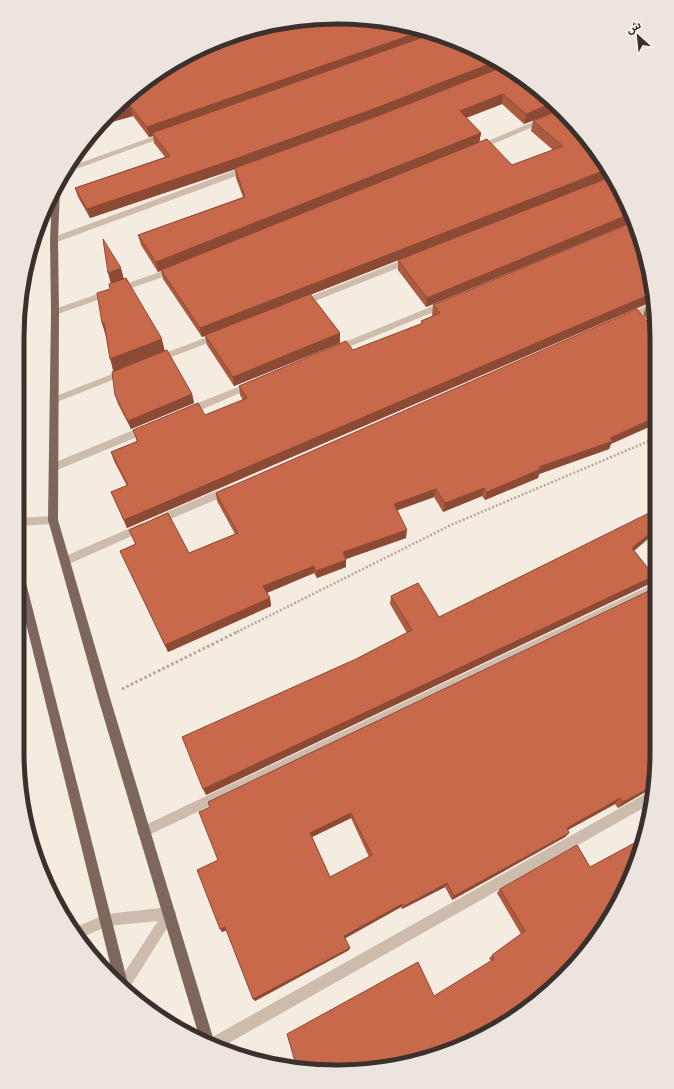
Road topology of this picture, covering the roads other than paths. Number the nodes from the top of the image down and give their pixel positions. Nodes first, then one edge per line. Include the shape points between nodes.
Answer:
1 (556, 116) edge
2 (172, 133) edge
3 (468, 151) edge
4 (254, 167) edge
5 (74, 168) edge
6 (56, 200) edge
7 (54, 240) junction
8 (416, 258) edge
9 (179, 269) edge
10 (450, 302) edge
11 (290, 307) edge
12 (648, 309) edge
13 (55, 312) junction
14 (621, 320) edge
15 (224, 333) edge
16 (325, 354) edge
17 (150, 362) edge
18 (135, 368) edge
19 (259, 381) edge
20 (54, 400) junction
21 (178, 415) edge
22 (156, 424) edge
23 (54, 467) junction
24 (240, 484) edge
25 (53, 520) junction
26 (24, 522) edge
27 (65, 560) junction
28 (650, 589) edge
29 (24, 595) edge
30 (646, 800) edge
31 (143, 832) junction
32 (170, 913) junction
33 (107, 920) junction
34 (81, 931) edge
35 (121, 978) edge
36 (125, 982) edge
37 (206, 1036) edge
38 (218, 1042) edge

1 - 3 street
2 - 5 street
4 - 7 street
6 - 7 main road
7 - 13 main road
8 - 11 street
9 - 13 street
10 - 16 street
12 - 14 street via 638,316
13 - 20 main road
15 - 17 street
18 - 20 street
19 - 21 street
20 - 23 main road
22 - 23 street
23 - 25 main road
24 - 27 street
25 - 26 street
25 - 27 main road
27 - 31 main road
28 - 31 street
29 - 33 main road
30 - 38 street
31 - 32 main road
32 - 33 street
32 - 36 street
32 - 37 main road
33 - 34 street
33 - 35 main road

